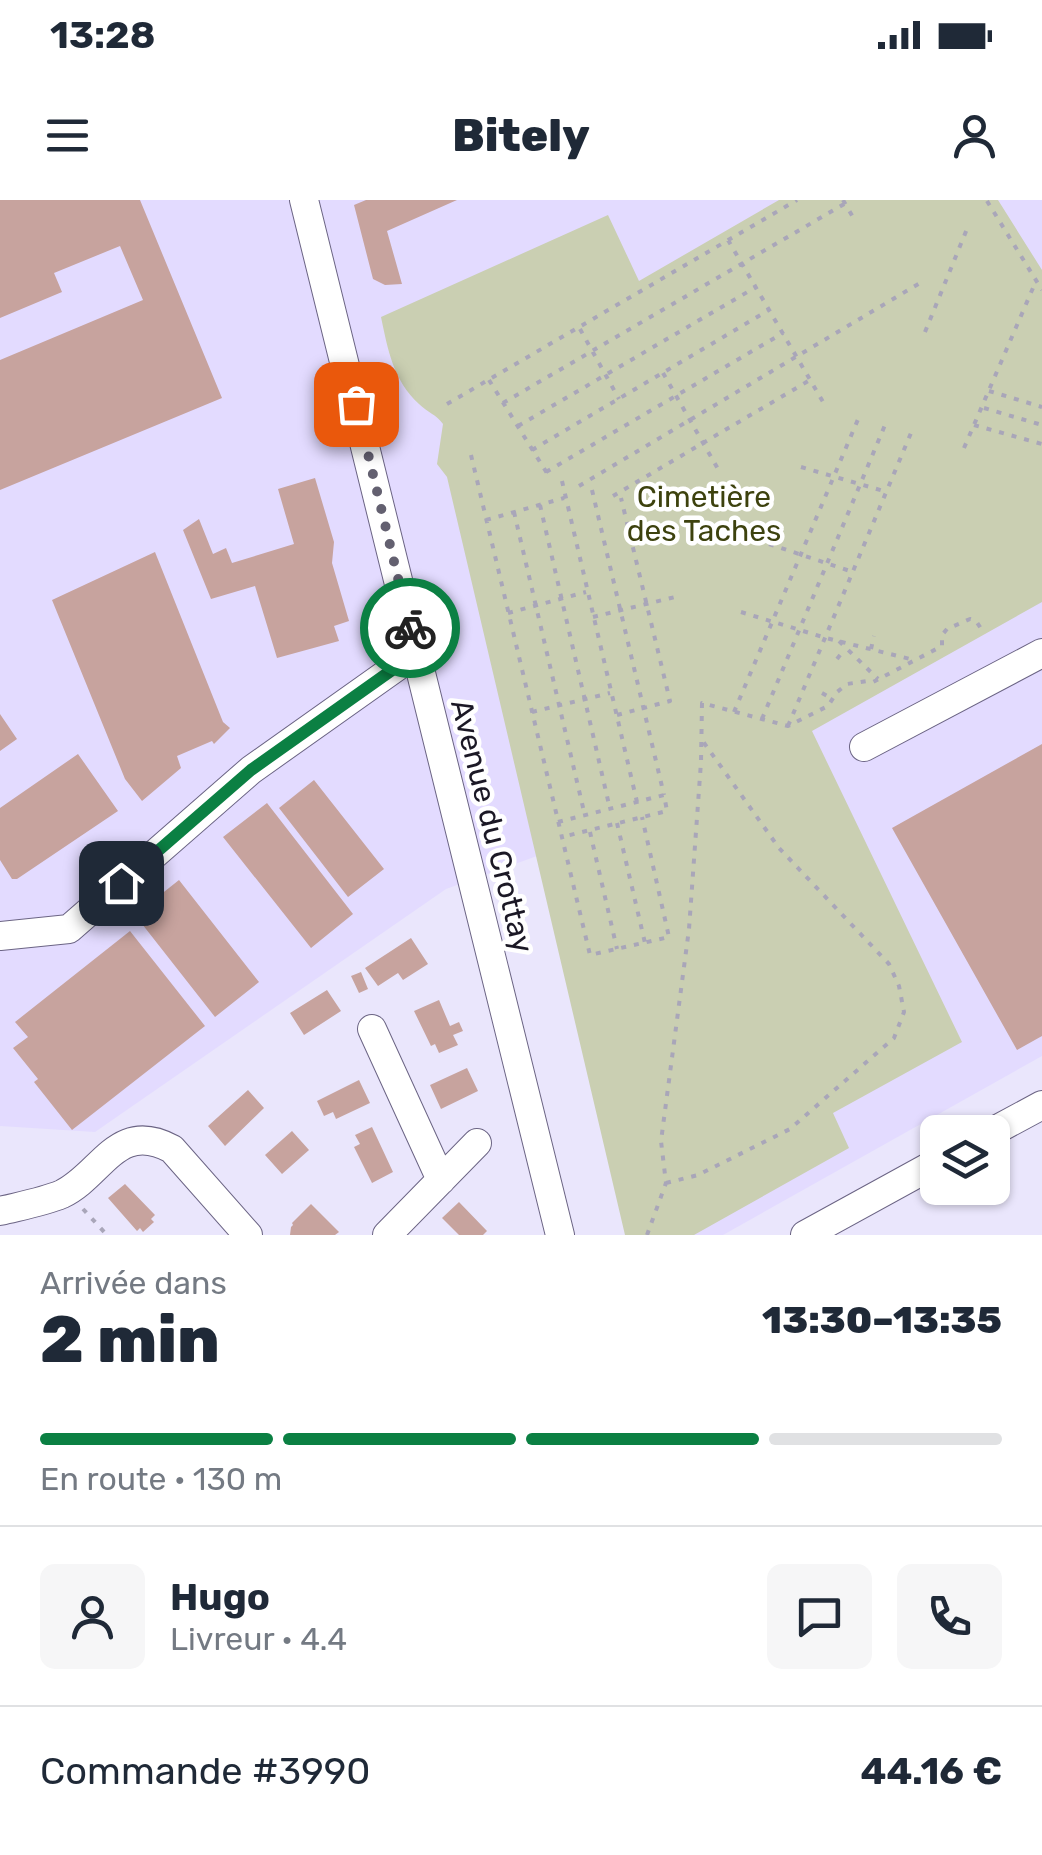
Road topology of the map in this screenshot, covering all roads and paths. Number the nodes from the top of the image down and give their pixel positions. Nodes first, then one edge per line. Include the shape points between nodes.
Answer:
1 (304, 200) edge
2 (796, 200) edge
3 (851, 200) edge
4 (987, 201) edge
5 (844, 202) edge
6 (854, 218) dead end
7 (969, 224) dead end
8 (728, 240) junction
9 (742, 264) junction
10 (925, 280) dead end
11 (1036, 281) junction
12 (756, 287) junction
13 (1042, 290) edge
14 (769, 310) junction
15 (579, 327) junction
16 (925, 332) dead end
17 (783, 333) junction
18 (592, 351) junction
19 (796, 357) junction
20 (663, 373) junction
21 (606, 375) junction
22 (489, 380) junction
23 (810, 380) junction
24 (989, 391) junction
25 (676, 396) junction
26 (619, 399) junction
27 (503, 403) junction
28 (447, 404) dead end
29 (826, 407) dead end
30 (1042, 407) edge
31 (982, 408) junction
32 (859, 417) dead end
33 (690, 420) junction
34 (885, 425) dead end
35 (974, 425) junction
36 (1042, 425) edge
37 (518, 426) junction
38 (912, 433) dead end
39 (704, 443) junction
40 (1042, 444) edge
41 (964, 448) dead end
42 (532, 450) junction
43 (471, 455) dead end
44 (801, 467) dead end
45 (718, 469) dead end
46 (834, 477) junction
47 (562, 481) dead end
48 (860, 485) junction
49 (578, 486) dead end
50 (592, 490) dead end
51 (886, 492) junction
52 (612, 496) dead end
53 (566, 498) junction
54 (621, 498) dead end
55 (540, 505) junction
56 (514, 512) junction
57 (486, 520) junction
58 (769, 544) dead end
59 (801, 554) junction
60 (827, 563) junction
61 (853, 572) junction
62 (588, 592) junction
63 (675, 597) dead end
64 (562, 598) junction
65 (646, 604) junction
66 (536, 606) junction
67 (620, 610) junction
68 (968, 611) dead end
69 (741, 612) dead end
70 (508, 613) junction
71 (594, 617) junction
72 (970, 618) junction
73 (772, 622) junction
74 (800, 630) junction
75 (982, 630) dead end
76 (934, 634) dead end
77 (874, 636) dead end
78 (942, 636) junction
79 (826, 638) junction
80 (838, 641) junction
81 (871, 649) junction
82 (846, 650) junction
83 (416, 653) junction
84 (1042, 653) edge
85 (838, 660) dead end
86 (915, 660) junction
87 (879, 680) junction
88 (611, 692) junction
89 (822, 692) dead end
90 (585, 699) junction
91 (832, 699) junction
92 (559, 706) junction
93 (643, 708) junction
94 (532, 712) junction
95 (734, 712) junction
96 (617, 715) junction
97 (762, 719) junction
98 (788, 726) junction
99 (702, 740) junction
100 (864, 747) dead end
101 (664, 796) junction
102 (637, 802) junction
103 (610, 809) junction
104 (585, 816) junction
105 (642, 817) junction
106 (558, 822) junction
107 (616, 823) junction
108 (590, 830) junction
109 (562, 837) junction
110 (0, 936) edge
111 (645, 943) junction
112 (617, 949) junction
113 (372, 1029) dead end
114 (1042, 1105) edge
115 (1010, 1122) edge
116 (477, 1143) dead end
117 (920, 1172) edge
118 (441, 1180) junction
119 (666, 1184) junction
120 (67, 1192) junction
121 (0, 1211) edge
122 (388, 1234) edge
123 (107, 1235) edge
124 (248, 1235) edge
125 (560, 1235) edge
126 (647, 1235) edge
127 (805, 1235) edge

1 - 83 street, Avenue du Crottay
2 - 8 path
3 - 5 path
4 - 11 path
5 - 6 path
5 - 9 path
7 - 16 path
8 - 9 path
8 - 15 path
9 - 12 path
9 - 18 path
10 - 19 path
11 - 13 path
11 - 24 path
12 - 14 path
12 - 21 path
14 - 17 path
14 - 20 path
15 - 18 path
15 - 22 path
17 - 19 path
17 - 25 path
18 - 21 path
18 - 27 path
19 - 23 path
19 - 33 path
20 - 25 path
20 - 26 path
21 - 26 path
21 - 37 path
22 - 27 path
22 - 28 path
23 - 29 path
23 - 39 path
24 - 30 path
24 - 31 path
25 - 33 path
25 - 42 path via 548,475
26 - 42 path
27 - 37 path
31 - 35 path
31 - 36 path
32 - 46 path
33 - 39 path
33 - 49 path
34 - 48 path
35 - 40 path
35 - 41 path
37 - 42 path
38 - 51 path
39 - 45 path
39 - 52 path
43 - 57 path
44 - 46 path
46 - 48 path
46 - 59 path
47 - 53 path
48 - 51 path
48 - 60 path
50 - 67 path
51 - 61 path
53 - 55 path
53 - 62 path
54 - 65 path
55 - 56 path
55 - 64 path
56 - 57 path
56 - 66 path
57 - 70 path
58 - 59 path
59 - 60 path
59 - 73 path
60 - 61 path
60 - 74 path
61 - 79 path
62 - 64 path
62 - 71 path
63 - 65 path
64 - 66 path
64 - 90 path
65 - 67 path
65 - 93 path via 670,701
66 - 70 path
66 - 92 path
67 - 71 path
67 - 93 path
68 - 72 path
69 - 73 path
70 - 94 path
71 - 88 path
72 - 75 path
72 - 78 path
73 - 74 path
73 - 95 path
74 - 79 path
74 - 97 path
76 - 78 path
77 - 81 path
78 - 86 path via 942,646
79 - 80 path
79 - 98 path
80 - 81 path
80 - 82 path
81 - 86 path
82 - 85 path
82 - 87 path
83 - 110 street via 251,770 69,928
83 - 125 street, Avenue du Crottay
84 - 100 street
86 - 87 path
87 - 91 path via 847,684
88 - 90 path
88 - 96 path
89 - 91 path
90 - 92 path
90 - 103 path
91 - 98 path
92 - 94 path
92 - 104 path
93 - 96 path
93 - 101 path
94 - 106 path
95 - 97 path
95 - 99 path via 702,703
96 - 102 path
97 - 98 path
99 - 119 path via 690,929 661,1140
99 - 119 path via 779,848 888,964 904,1012 894,1038 790,1128
101 - 102 path
101 - 105 path via 667,811
102 - 103 path
103 - 104 path
104 - 106 path
105 - 107 path
105 - 111 path via 669,938
106 - 109 path
107 - 108 path
107 - 111 path
108 - 109 path
108 - 112 path
109 - 112 path via 590,956
111 - 112 path
113 - 118 street
114 - 115 street
116 - 118 street
117 - 127 street
118 - 122 street
119 - 126 path
120 - 121 street
120 - 123 path
120 - 124 street via 126,1143 160,1142

